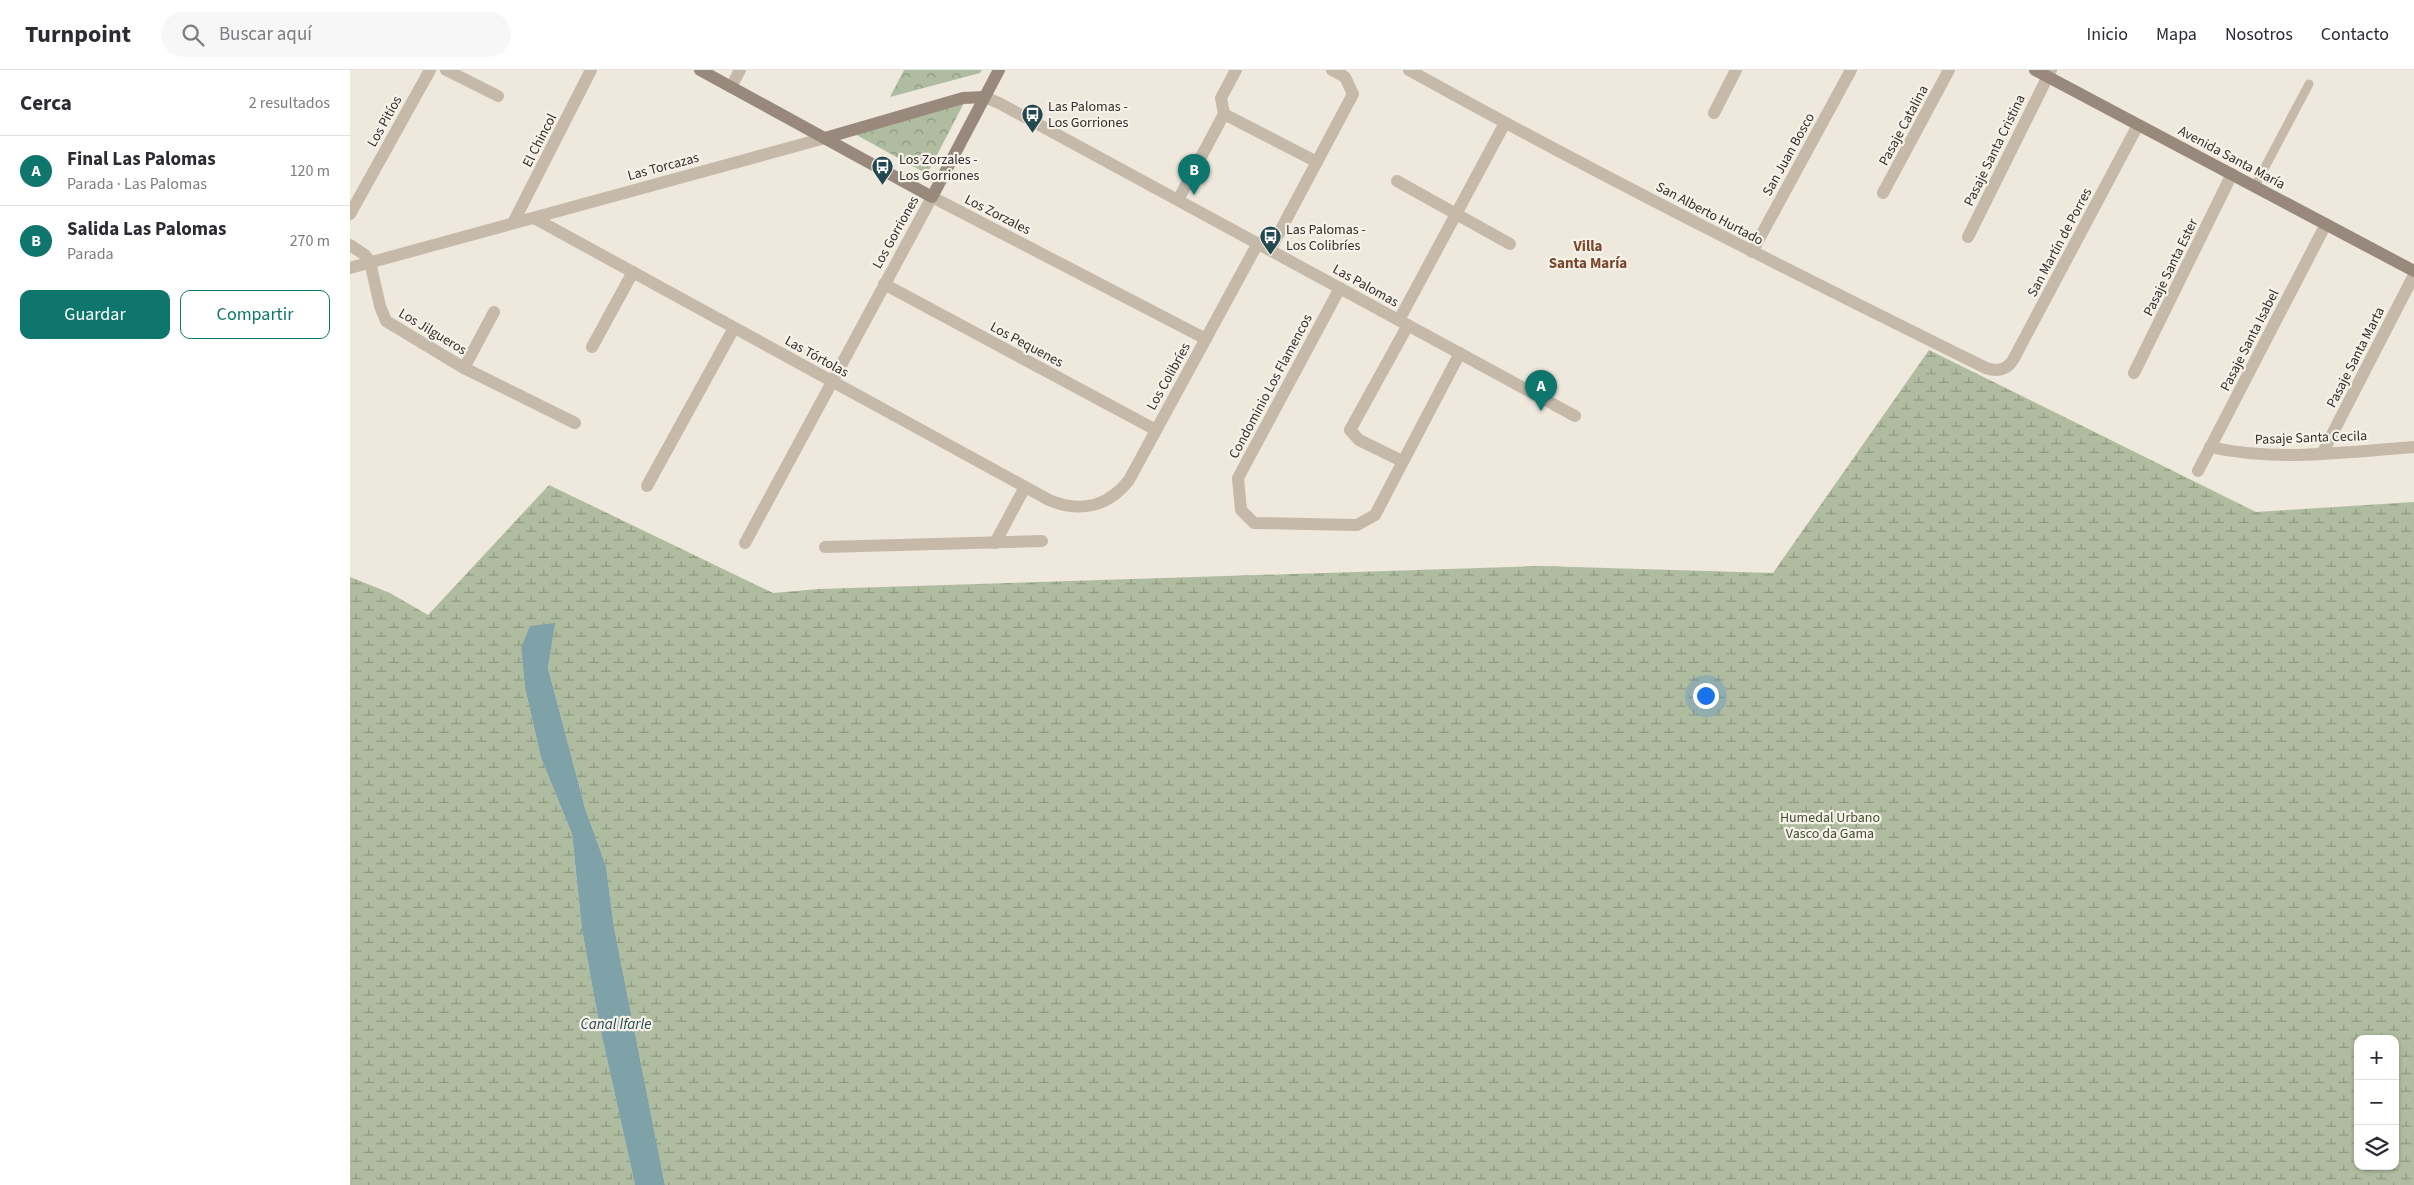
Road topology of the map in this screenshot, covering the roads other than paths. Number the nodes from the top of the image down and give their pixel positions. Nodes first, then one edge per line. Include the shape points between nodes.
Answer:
1 (430, 70) edge
2 (446, 70) edge
3 (591, 70) edge
4 (700, 70) edge
5 (740, 70) edge
6 (999, 70) edge
7 (1236, 70) edge
8 (1332, 70) edge
9 (1409, 70) edge
10 (1736, 70) edge
11 (1851, 70) edge
12 (1949, 70) edge
13 (2035, 70) edge
14 (2049, 73) edge
15 (2309, 84) dead end
16 (731, 87) junction
17 (498, 96) dead end
18 (984, 97) junction
19 (1714, 113) dead end
20 (1224, 114) junction
21 (1504, 123) junction
22 (2138, 125) junction
23 (825, 138) junction
24 (1317, 162) junction
25 (2232, 174) junction
26 (1397, 180) dead end
27 (2255, 186) junction
28 (1883, 193) dead end
29 (932, 196) junction
30 (1178, 200) junction
31 (350, 214) edge
32 (1456, 214) junction
33 (534, 218) junction
34 (513, 223) junction
35 (2326, 224) junction
36 (1968, 237) dead end
37 (1258, 243) junction
38 (1510, 244) dead end
39 (350, 246) edge
40 (1270, 250) junction
41 (1752, 252) junction
42 (370, 262) junction
43 (350, 268) edge
44 (2414, 270) edge
45 (633, 272) junction
46 (2414, 275) edge
47 (884, 284) junction
48 (1340, 288) junction
49 (494, 312) dead end
50 (1403, 322) junction
51 (734, 328) junction
52 (1206, 339) junction
53 (592, 347) dead end
54 (1460, 353) junction
55 (464, 368) junction
56 (2002, 369) joint
57 (2134, 373) dead end
58 (831, 381) junction
59 (1575, 416) dead end
60 (575, 423) dead end
61 (1156, 430) junction
62 (2210, 447) junction
63 (2414, 448) edge
64 (2322, 454) junction
65 (1402, 461) junction
66 (2198, 471) dead end
67 (648, 486) dead end
68 (1025, 487) junction
69 (1090, 507) joint
70 (1042, 541) dead end
71 (745, 543) dead end
72 (995, 543) junction
73 (825, 548) dead end

1 - 31 street, Los Pitíos
2 - 17 street
3 - 34 street, El Chincol
4 - 16 street, Los Zorzales
5 - 16 street
6 - 18 street, Los Gorriones
7 - 20 street via 1222,98
8 - 24 street via 1345,77 1353,94
9 - 21 street, San Alberto Hurtado
10 - 19 street
11 - 41 street, San Juan Bosco
12 - 28 street, Pasaje Catalina
13 - 14 street, Avenida Santa María
14 - 22 street, Avenida Santa María
14 - 36 street, Pasaje Santa Cristina
15 - 27 lane
16 - 23 street, Los Zorzales
18 - 23 street, Las Torcazas via 962,98
18 - 29 street, Los Gorriones
18 - 30 street, Las Palomas
20 - 24 street
20 - 30 street
21 - 32 street
21 - 41 street, San Alberto Hurtado
22 - 25 street, Avenida Santa María
22 - 56 street, San Martín de Porres via 2013,360
23 - 29 street, Los Zorzales
23 - 33 street, Las Torcazas
24 - 40 street
25 - 27 street, Avenida Santa María
25 - 57 street, Pasaje Santa Ester
26 - 32 street
27 - 35 street, Avenida Santa María
29 - 47 street, Los Gorriones
29 - 52 street, Los Zorzales
30 - 37 street, Las Palomas
32 - 38 street
32 - 50 street
33 - 34 street, Las Torcazas
33 - 45 street, Las Tórtolas
34 - 42 street, Las Torcazas
35 - 44 street, Avenida Santa María
35 - 62 street, Pasaje Santa Isabel
37 - 40 street, Las Palomas
37 - 52 street, Los Colibríes
39 - 42 street
40 - 48 street, Las Palomas
41 - 56 street, San Alberto Hurtado via 1986,368
42 - 43 street, Las Torcazas
42 - 55 street, Los Jilgueros via 386,321
45 - 51 street, Las Tórtolas
45 - 53 street
46 - 64 street, Pasaje Santa Marta
47 - 58 street, Los Gorriones
47 - 61 street, Los Pequenes
48 - 50 street, Las Palomas
48 - 65 street, Condominio Los Flamencos via 1238,478 1241,510 1254,523 1357,525 1375,515
49 - 55 street, Los Jilgueros
50 - 54 street, Las Palomas
50 - 65 street via 1350,430 1359,440
51 - 58 street, Las Tórtolas
51 - 67 street
52 - 61 street, Los Colibríes
54 - 59 street, Las Palomas
54 - 65 street, Condominio Los Flamencos
55 - 60 street, Los Jilgueros
58 - 68 street, Las Tórtolas
58 - 71 street, Los Gorriones
61 - 69 street, Los Colibríes via 1123,488
62 - 64 street, Pasaje Santa Cecila via 2247,454
62 - 66 street, Pasaje Santa Isabel
63 - 64 street, Pasaje Santa Cecila
68 - 69 street, Las Tórtolas via 1059,504
68 - 72 street
70 - 72 street
72 - 73 street

